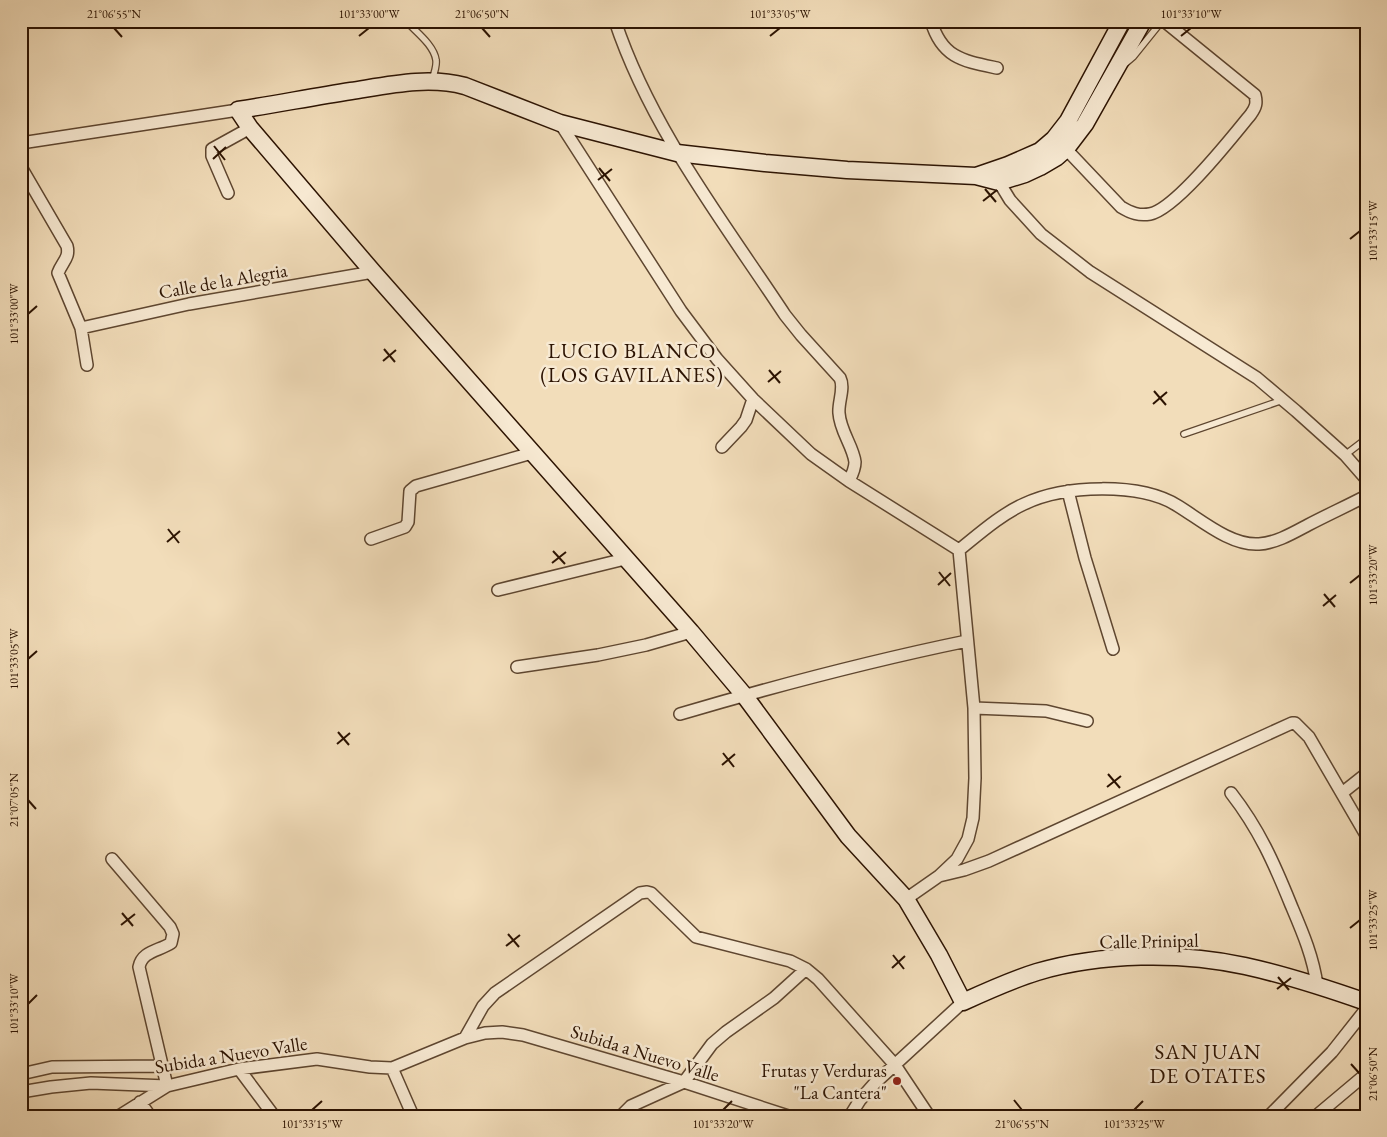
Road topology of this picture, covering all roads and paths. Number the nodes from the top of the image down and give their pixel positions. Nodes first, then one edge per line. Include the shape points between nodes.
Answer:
1 (406, 21) edge
2 (615, 21) edge
3 (931, 21) edge
4 (1122, 21) edge
5 (1143, 21) edge
6 (1163, 21) edge
7 (996, 68) dead end
8 (1117, 70) junction
9 (432, 81) junction
10 (238, 110) junction
11 (560, 123) junction
12 (250, 128) junction
13 (21, 143) edge
14 (1066, 149) junction
15 (677, 153) junction
16 (21, 167) edge
17 (998, 175) junction
18 (228, 193) dead end
19 (373, 272) junction
20 (80, 328) junction
21 (87, 365) dead end
22 (753, 399) junction
23 (1284, 400) junction
24 (1184, 434) dead end
25 (1366, 439) edge
26 (722, 447) dead end
27 (532, 452) junction
28 (1345, 455) junction
29 (1366, 480) edge
30 (849, 481) junction
31 (1068, 491) junction
32 (1366, 496) edge
33 (371, 538) dead end
34 (959, 550) junction
35 (625, 559) junction
36 (498, 590) dead end
37 (691, 632) junction
38 (967, 640) junction
39 (1113, 649) dead end
40 (517, 667) dead end
41 (744, 695) junction
42 (974, 708) junction
43 (680, 714) dead end
44 (1087, 721) dead end
45 (1366, 774) edge
46 (1231, 793) dead end
47 (1342, 793) junction
48 (1366, 835) edge
49 (112, 859) dead end
50 (939, 876) junction
51 (906, 899) junction
52 (806, 969) junction
53 (1318, 985) junction
54 (963, 1002) junction
55 (1366, 1002) edge
56 (1366, 1009) edge
57 (465, 1038) junction
58 (895, 1065) junction
59 (162, 1066) junction
60 (392, 1068) junction
61 (240, 1069) junction
62 (21, 1074) edge
63 (1366, 1074) edge
64 (684, 1082) junction
65 (167, 1086) junction
66 (21, 1092) edge
67 (140, 1102) junction
68 (119, 1116) edge
69 (150, 1116) edge
70 (274, 1116) edge
71 (413, 1116) edge
72 (621, 1116) edge
73 (788, 1116) edge
74 (850, 1116) edge
75 (930, 1116) edge
76 (1269, 1116) edge
77 (1316, 1116) edge

1 - 9 lane via 434,55 436,62
2 - 15 street
3 - 7 street via 941,44 951,54
4 - 17 street via 1068,122 1054,140
5 - 8 street
6 - 8 lane via 1133,57
6 - 14 street via 1255,95 1256,107 1251,114 1183,192 1152,214 1132,214 1121,207
8 - 14 street
9 - 10 street
9 - 11 street via 465,86
10 - 12 street
10 - 13 street
11 - 15 street
11 - 22 street via 680,311
12 - 18 street via 212,148 212,156
12 - 19 street
14 - 17 street via 1025,174
15 - 17 street via 846,170
15 - 30 street via 800,335 840,378 840,422 855,464
16 - 20 street via 67,246 68,258 58,273
17 - 23 street via 1010,200 1041,234 1090,272 1257,378
19 - 20 street, Calle de la Alegria via 190,304
19 - 27 street
20 - 21 street
22 - 26 street via 741,428
22 - 30 street via 812,454
23 - 24 lane
23 - 28 street
25 - 28 lane
27 - 33 street via 416,486 410,491 405,527
27 - 35 street
28 - 29 street
30 - 34 street
31 - 32 street via 1132,490 1150,493 1170,501 1240,543 1260,544 1279,540
31 - 34 street via 1022,504
31 - 39 street
34 - 38 street
35 - 36 street
35 - 37 street
37 - 40 street via 598,655
37 - 41 street
38 - 41 street
38 - 42 street
41 - 43 street
41 - 51 street via 848,836
42 - 44 street via 1046,710
42 - 50 street via 973,818 968,839 957,859
45 - 47 street
46 - 53 street via 1260,835 1274,863 1308,944
47 - 48 street
47 - 50 street via 1309,737 1292,723 989,860
49 - 59 street via 173,934 171,943 145,955 139,966
50 - 51 street
51 - 54 street
52 - 57 street via 790,961 696,937 652,894 640,893 495,992
52 - 58 street
52 - 64 street via 774,998 712,1044
53 - 54 street, Calle Prinipal via 1208,960 1118,958 1039,972
53 - 55 street, Calle Prinipal
54 - 58 street
56 - 76 street via 1332,1052
57 - 60 street, Subida a Nuevo Valle
57 - 64 street, Subida a Nuevo Valle via 502,1032 523,1035
58 - 74 street via 860,1100
58 - 75 street
59 - 62 street via 52,1067
59 - 65 street
60 - 61 street, Subida a Nuevo Valle via 317,1059
60 - 71 street
61 - 65 street, Subida a Nuevo Valle
61 - 70 street
63 - 77 street
64 - 72 street via 631,1106
64 - 73 street, Subida a Nuevo Valle
65 - 66 street, Subida a Nuevo Valle via 92,1083
65 - 67 street
67 - 68 street
67 - 69 street

